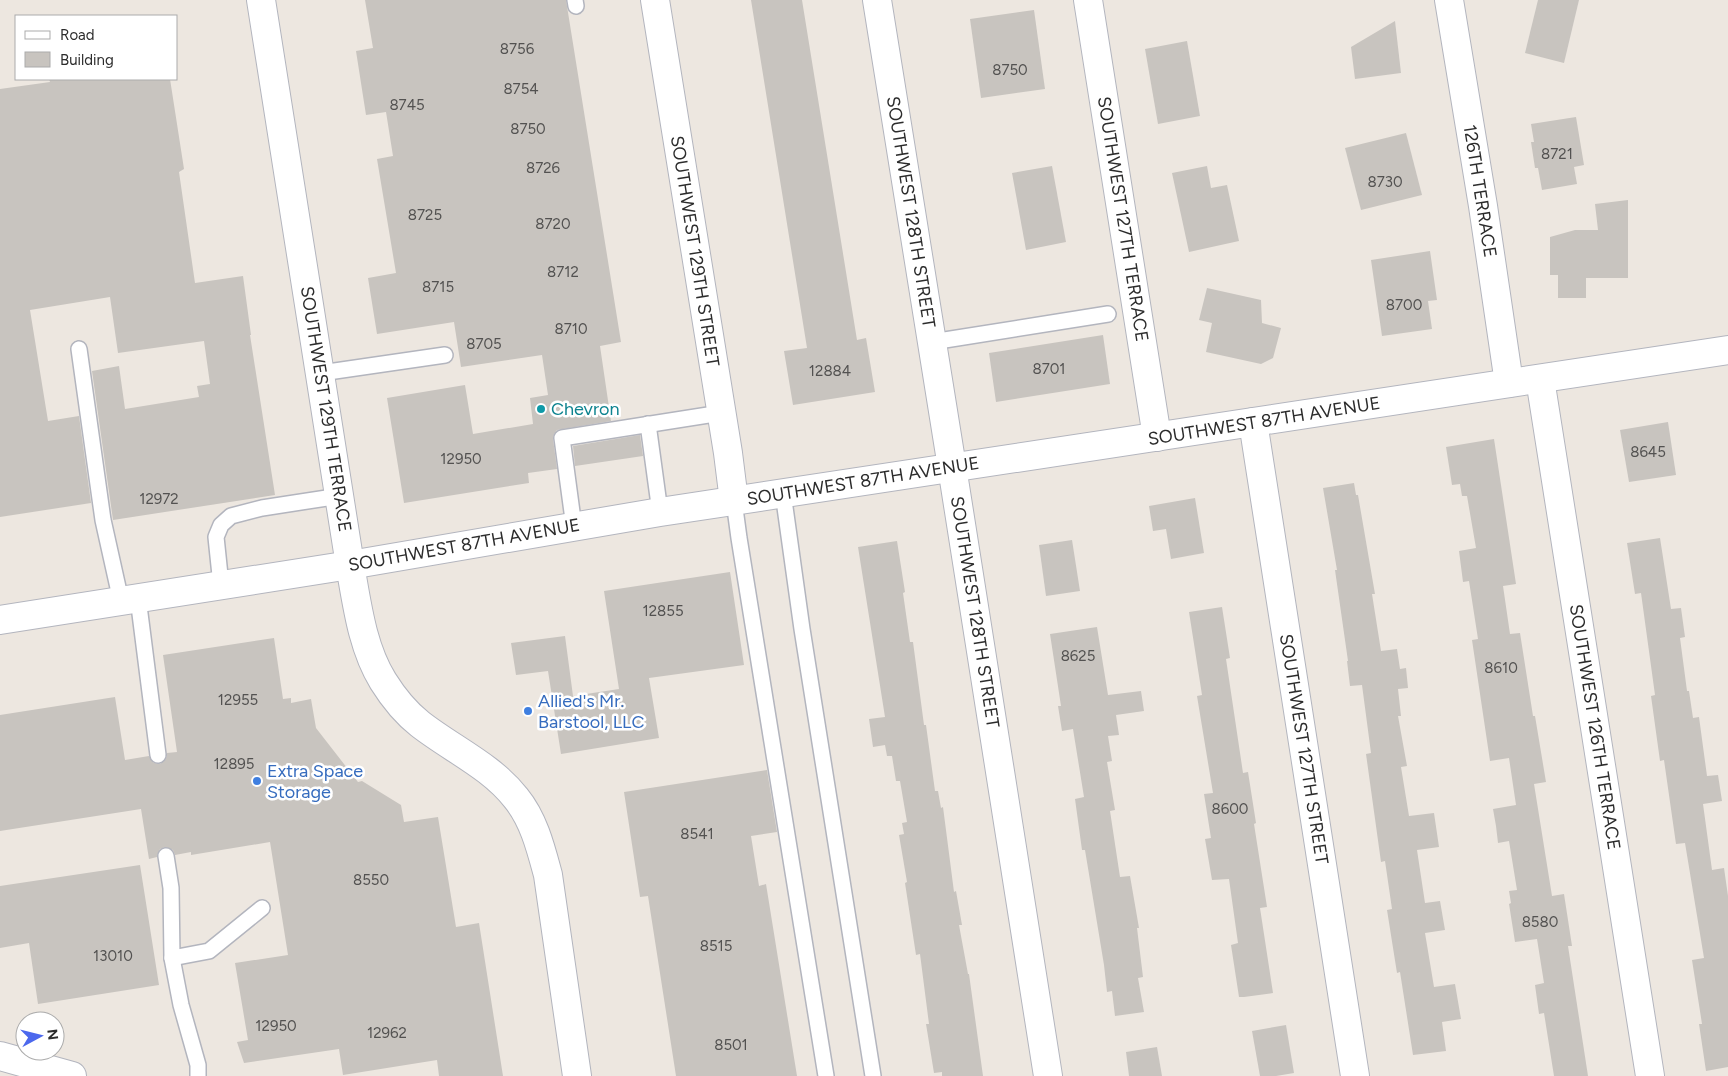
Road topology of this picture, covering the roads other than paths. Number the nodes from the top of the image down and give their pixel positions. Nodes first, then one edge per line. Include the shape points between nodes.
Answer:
1 (260, 0) edge
2 (655, 0) edge
3 (877, 0) edge
4 (1088, 0) edge
5 (1449, 0) edge
6 (1108, 314) dead end
7 (932, 342) junction
8 (79, 350) dead end
9 (1728, 350) edge
10 (445, 355) dead end
11 (321, 373) junction
12 (1540, 379) junction
13 (1508, 383) junction
14 (721, 413) junction
15 (1253, 422) junction
16 (648, 424) junction
17 (1157, 438) junction
18 (952, 467) junction
19 (783, 493) junction
20 (340, 496) junction
21 (734, 501) junction
22 (660, 512) junction
23 (574, 527) junction
24 (350, 565) junction
25 (221, 585) junction
26 (130, 599) junction
27 (0, 620) edge
28 (158, 755) dead end
29 (166, 856) dead end
30 (262, 908) dead end
31 (172, 958) junction
32 (0, 1056) edge
33 (72, 1076) edge
34 (198, 1076) edge
35 (577, 1076) edge
36 (826, 1076) edge
37 (873, 1076) edge
38 (1048, 1076) edge
39 (1355, 1076) edge
40 (1650, 1076) edge

1 - 11 street, SOUTHWEST 129TH TERRACE
2 - 14 street, SOUTHWEST 129TH STREET
3 - 7 street, SOUTHWEST 128TH STREET
4 - 17 street, SOUTHWEST 127TH TERRACE
5 - 13 street, 126TH TERRACE
6 - 7 lane
7 - 18 street, SOUTHWEST 128TH STREET
8 - 26 lane via 103,520
9 - 12 street, SOUTHWEST 87TH AVENUE
10 - 11 lane
11 - 20 street, SOUTHWEST 129TH TERRACE
12 - 13 street, SOUTHWEST 87TH AVENUE
12 - 40 street, SOUTHWEST 126TH TERRACE
13 - 15 street, SOUTHWEST 87TH AVENUE
14 - 16 lane
14 - 21 street, SOUTHWEST 129TH STREET
15 - 17 street, SOUTHWEST 87TH AVENUE
15 - 39 street, SOUTHWEST 127TH STREET
16 - 22 lane
16 - 23 lane via 562,438
17 - 18 street, SOUTHWEST 87TH AVENUE
18 - 19 street, SOUTHWEST 87TH AVENUE
18 - 38 street, SOUTHWEST 128TH STREET
19 - 21 street, SOUTHWEST 87TH AVENUE
19 - 37 lane
20 - 24 street, SOUTHWEST 129TH TERRACE
20 - 25 lane via 231,516 221,525 216,537
21 - 22 street, SOUTHWEST 87TH AVENUE
21 - 36 lane
22 - 23 street, SOUTHWEST 87TH AVENUE
23 - 24 street, SOUTHWEST 87TH AVENUE
24 - 25 street, SOUTHWEST 87TH AVENUE
24 - 35 street, SOUTHWEST 129TH TERRACE via 367,642 384,682 419,723 500,781 517,800 533,829 548,875
25 - 26 street, SOUTHWEST 87TH AVENUE
26 - 27 street, SOUTHWEST 87TH AVENUE
26 - 28 lane
29 - 31 lane via 171,888
30 - 31 lane via 209,951
31 - 34 lane
32 - 33 street

